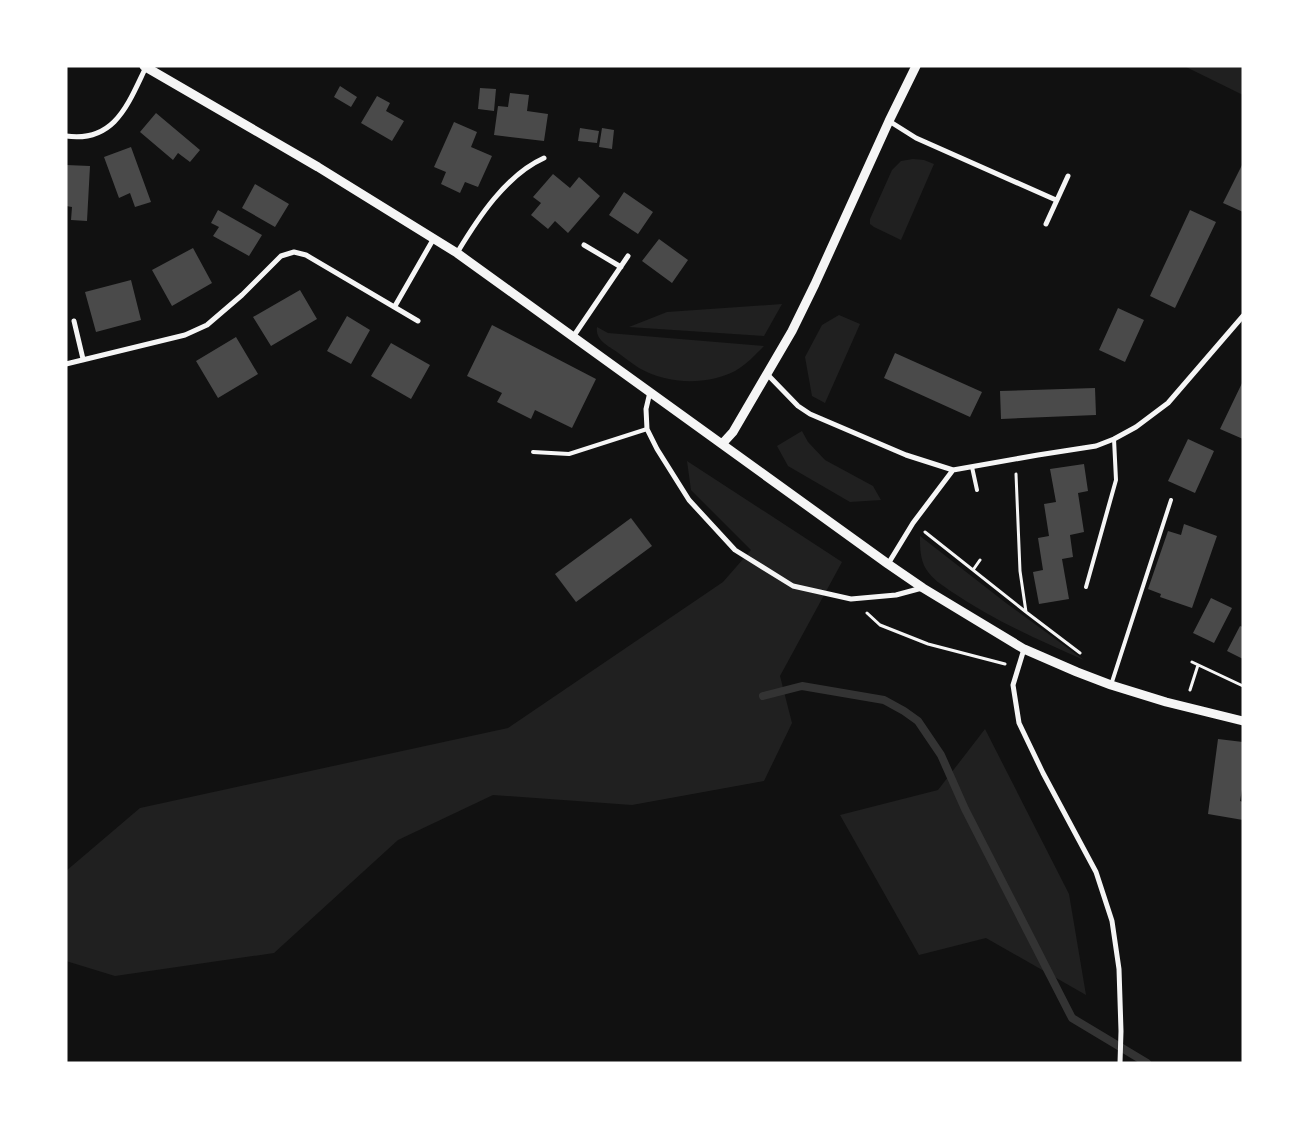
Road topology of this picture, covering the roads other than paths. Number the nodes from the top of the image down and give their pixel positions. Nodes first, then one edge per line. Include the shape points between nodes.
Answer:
1 (916, 66) edge
2 (145, 67) edge
3 (889, 121) junction
4 (66, 136) edge
5 (544, 158) dead end
6 (1068, 176) dead end
7 (1056, 200) junction
8 (1046, 224) dead end
9 (434, 238) junction
10 (584, 245) dead end
11 (457, 253) junction
12 (628, 256) dead end
13 (621, 267) junction
14 (395, 306) junction
15 (1243, 316) edge
16 (418, 320) dead end
17 (74, 321) dead end
18 (573, 337) junction
19 (83, 359) junction
20 (66, 364) edge
21 (766, 374) junction
22 (650, 392) junction
23 (647, 429) junction
24 (1114, 440) junction
25 (722, 444) junction
26 (532, 452) dead end
27 (972, 467) junction
28 (953, 470) junction
29 (978, 490) dead end
30 (1171, 500) dead end
31 (888, 564) junction
32 (1086, 586) dead end
33 (923, 588) junction
34 (1024, 649) junction
35 (1111, 685) junction
36 (1243, 721) edge
37 (1120, 1063) edge

1 - 3 street
2 - 4 street via 131,98 111,126 80,138
2 - 9 street
3 - 7 street via 916,138
3 - 21 street via 815,284
5 - 11 street via 503,189
6 - 7 street
7 - 8 street
9 - 11 street
9 - 14 street
10 - 13 street
11 - 18 street
12 - 13 street
13 - 18 street
14 - 16 street
14 - 19 street via 306,255 294,252 281,256 207,325 185,334
15 - 24 street via 1168,403
17 - 19 street
18 - 22 street
19 - 20 street
21 - 25 street via 733,432
21 - 28 street via 810,414 906,455
22 - 23 street via 646,409
22 - 25 street
23 - 26 lane via 569,454
23 - 33 street via 689,500 735,550 793,586 851,599 896,595
24 - 27 street via 1096,446
24 - 32 lane via 1116,480
25 - 31 street
27 - 28 street
27 - 29 lane
28 - 31 street via 913,523
30 - 35 lane
31 - 33 street
33 - 34 street
34 - 35 street
34 - 37 street via 1013,685 1019,723 1096,872 1112,921 1119,969
35 - 36 street

